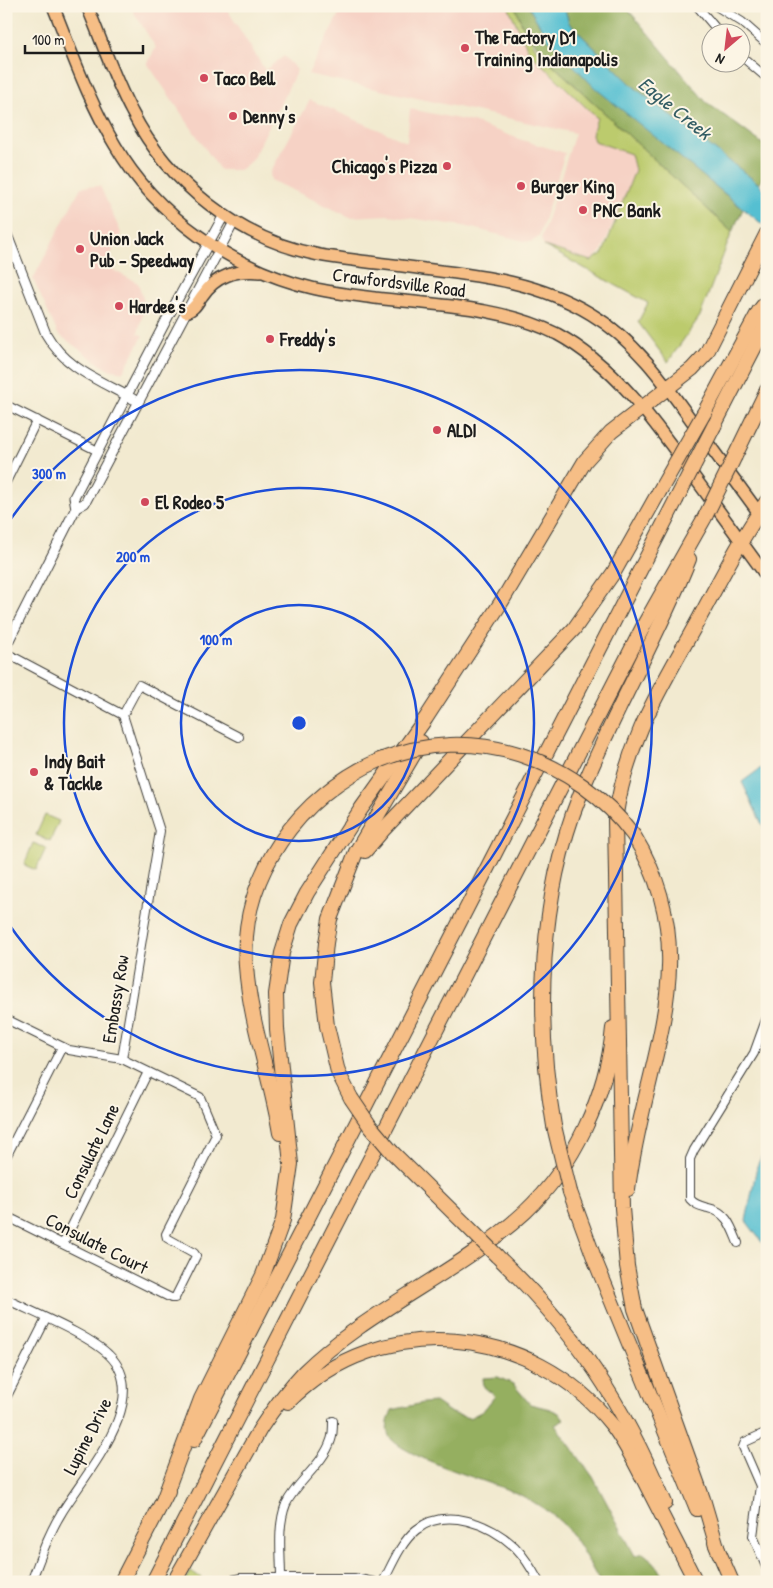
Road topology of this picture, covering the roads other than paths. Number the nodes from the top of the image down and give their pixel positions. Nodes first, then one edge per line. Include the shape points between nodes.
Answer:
1 (53, 6) edge
2 (87, 6) edge
3 (697, 6) edge
4 (716, 6) edge
5 (711, 22) edge
6 (767, 44) edge
7 (750, 64) edge
8 (767, 78) edge
9 (229, 218) junction
10 (6, 232) edge
11 (767, 233) edge
12 (214, 246) junction
13 (268, 273) junction
14 (767, 301) edge
15 (186, 312) junction
16 (767, 323) edge
17 (668, 388) junction
18 (767, 390) edge
19 (128, 396) junction
20 (138, 402) junction
21 (6, 405) edge
22 (642, 408) junction
23 (37, 420) junction
24 (98, 451) junction
25 (6, 482) edge
26 (767, 501) edge
27 (76, 508) junction
28 (705, 516) junction
29 (763, 519) edge
30 (741, 542) junction
31 (767, 577) edge
32 (502, 601) junction
33 (6, 646) edge
34 (6, 653) edge
35 (123, 715) junction
36 (239, 737) dead end
37 (347, 878) junction
38 (617, 977) junction
39 (767, 1016) edge
40 (6, 1019) edge
41 (62, 1047) junction
42 (122, 1059) junction
43 (148, 1072) junction
44 (6, 1157) edge
45 (288, 1178) junction
46 (6, 1216) edge
47 (738, 1243) dead end
48 (63, 1244) junction
49 (626, 1252) junction
50 (173, 1298) joint
51 (6, 1299) edge
52 (46, 1319) junction
53 (6, 1398) edge
54 (333, 1421) dead end
55 (767, 1432) edge
56 (247, 1453) junction
57 (164, 1498) junction
58 (718, 1550) junction
59 (767, 1569) edge
60 (281, 1578) junction
61 (31, 1582) edge
62 (120, 1582) edge
63 (153, 1582) edge
64 (174, 1582) edge
65 (223, 1582) edge
66 (374, 1582) edge
67 (383, 1582) edge
68 (539, 1582) edge
69 (696, 1582) edge
70 (732, 1582) edge

1 - 12 main road, Crawfordsville Road via 94,106 119,152 156,199
2 - 9 main road, Crawfordsville Road via 130,110 146,136 179,178
3 - 5 street
4 - 6 street via 742,22
7 - 8 street
9 - 12 street
9 - 17 main road, Crawfordsville Road via 270,240 318,255 499,278 540,290 575,305 610,327 642,357
10 - 19 street via 53,345 80,372
11 - 17 highway via 706,354
12 - 13 main road, Crawfordsville Road
12 - 15 street
12 - 19 street
13 - 15 main road via 226,275 211,284 194,308
13 - 22 main road, Crawfordsville Road via 326,291 482,311 527,321 585,352
14 - 37 highway, bridge via 758,311 614,572 574,630 383,830
15 - 20 street
16 - 57 highway, bridge
17 - 22 highway
17 - 29 main road, Crawfordsville Road
18 - 28 highway, bridge
19 - 20 street
19 - 24 street
20 - 27 street via 85,503
21 - 23 street
22 - 30 main road, Crawfordsville Road
22 - 32 highway via 611,432 585,461
23 - 24 street
23 - 25 street
24 - 27 street via 74,498
26 - 29 highway
27 - 33 street
28 - 58 highway, bridge via 678,586 583,788 561,856 548,927 544,983 547,1083 570,1192 596,1264 690,1493
28 - 63 highway via 644,625
29 - 30 highway
30 - 31 main road, Crawfordsville Road
30 - 38 highway via 652,701 626,765 615,820
32 - 37 highway via 491,625 356,852
32 - 45 highway via 426,718 361,809 291,924 282,953 276,994 291,1164
34 - 35 street
35 - 36 street via 139,685
35 - 42 street, Embassy Row via 160,831
37 - 69 highway, bridge via 330,919 322,982 338,1072 351,1098 392,1152 561,1323 589,1359 612,1394 651,1471
38 - 49 highway via 622,1208
38 - 56 highway via 612,1036 595,1105 564,1164 542,1194 504,1230 349,1336 306,1371 274,1408
39 - 47 street via 754,1052 690,1159 690,1199 696,1205 722,1213 731,1224
40 - 41 street
41 - 42 street
41 - 44 street
42 - 43 street, Embassy Row
43 - 48 street, Consulate Lane
43 - 50 street, Embassy Row via 200,1098 216,1136 166,1234 167,1238 196,1256
45 - 49 highway, bridge via 278,1117 248,987 246,952 251,910 270,858 299,816 317,799 344,779 380,760 411,750 443,745 477,745 514,752 550,765 585,786 612,810 634,836 650,864 664,900 671,960 665,1008 631,1171
45 - 57 highway via 283,1220 274,1250 201,1399
46 - 48 street, Consulate Court
48 - 50 street, Consulate Court
49 - 58 highway via 639,1323 703,1499
51 - 52 street, Lupine Drive
52 - 53 street
52 - 61 street, Lupine Drive via 108,1354 120,1372 124,1397 120,1414 94,1465 56,1523
54 - 60 street via 332,1440 324,1455 291,1496 285,1509 281,1527
55 - 59 street via 745,1442 744,1449 760,1486 754,1540
56 - 64 highway
56 - 69 highway via 294,1396 333,1368 367,1352 400,1343 429,1340 465,1342 504,1350 558,1375 586,1398 612,1426 634,1460
57 - 62 highway
58 - 70 highway
60 - 65 street via 241,1578
60 - 66 street via 354,1578
67 - 68 street via 414,1531 434,1520 452,1518 463,1519 507,1540 524,1557

